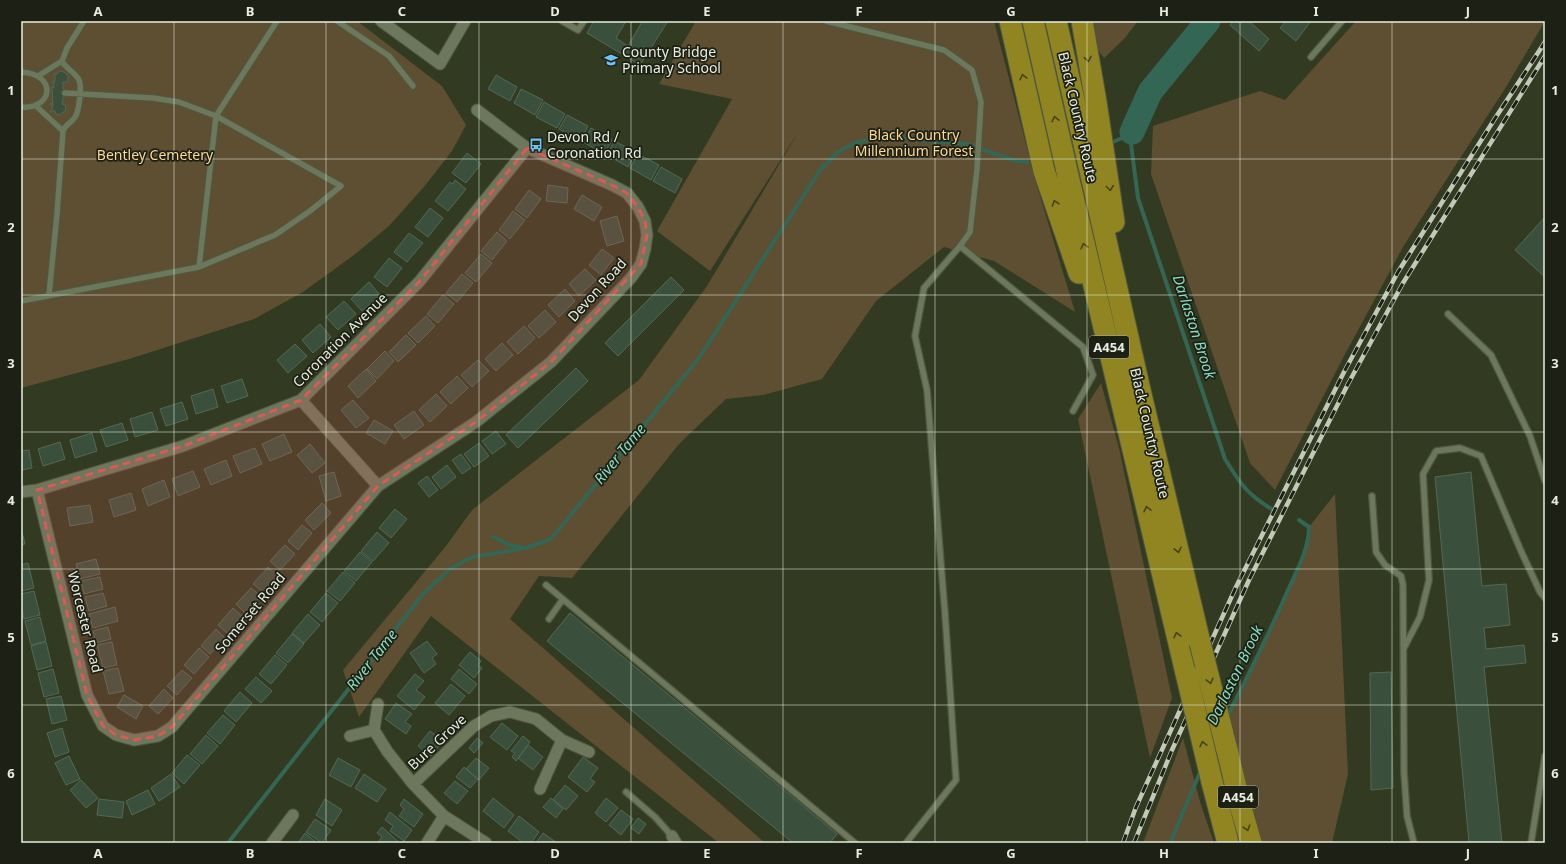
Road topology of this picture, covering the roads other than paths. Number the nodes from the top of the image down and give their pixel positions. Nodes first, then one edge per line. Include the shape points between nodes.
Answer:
1 (84, 21) edge
2 (277, 21) edge
3 (337, 21) edge
4 (381, 21) edge
5 (465, 21) edge
6 (562, 21) edge
7 (584, 21) edge
8 (826, 21) edge
9 (1010, 21) edge
10 (1034, 21) edge
11 (1056, 21) edge
12 (1082, 21) edge
13 (1342, 21) edge
14 (1311, 57) dead end
15 (62, 61) junction
16 (21, 72) edge
17 (38, 76) junction
18 (414, 86) dead end
19 (65, 93) dead end
20 (80, 94) junction
21 (36, 106) junction
22 (21, 107) edge
23 (477, 110) dead end
24 (216, 116) junction
25 (63, 131) junction
26 (527, 148) junction
27 (960, 246) junction
28 (199, 267) junction
29 (49, 295) junction
30 (21, 301) edge
31 (1448, 314) dead end
32 (1128, 336) junction
33 (1121, 399) junction
34 (300, 400) junction
35 (1073, 411) dead end
36 (1545, 480) edge
37 (378, 486) junction
38 (37, 490) junction
39 (21, 492) edge
40 (1372, 496) dead end
41 (546, 585) dead end
42 (1545, 598) edge
43 (563, 599) junction
44 (549, 619) dead end
45 (1404, 648) junction
46 (378, 704) dead end
47 (374, 730) junction
48 (350, 736) dead end
49 (134, 740) joint
50 (562, 740) junction
51 (589, 752) dead end
52 (1545, 756) edge
53 (413, 784) junction
54 (540, 789) dead end
55 (626, 792) dead end
56 (293, 815) dead end
57 (444, 816) junction
58 (674, 840) edge
59 (272, 843) edge
60 (427, 843) edge
61 (486, 843) edge
62 (855, 843) edge
63 (906, 843) edge
64 (1228, 843) edge
65 (1252, 843) edge
66 (1414, 843) edge
67 (1531, 843) edge

1 - 15 lane
2 - 24 lane
3 - 18 lane via 389,56
4 - 5 street via 440,64
6 - 7 lane via 578,30
8 - 27 lane via 944,50 972,70 981,102 980,126 970,232
33 -> 9 highway via 1044,171
33 -> 10 highway, Black Country Route / A454
11 - 32 highway, Black Country Route / A454
12 -> 32 highway via 1110,186
13 - 14 lane
15 - 17 lane
15 - 20 lane via 80,81
16 - 17 lane
17 - 21 lane via 50,92
19 - 20 lane
20 - 24 lane via 166,100
20 - 25 lane via 75,118
21 - 22 lane
21 - 25 lane
23 - 26 street, Devon Road
24 - 28 lane
24 - 28 lane via 341,186 275,235
25 - 29 lane
26 - 34 street, Coronation Avenue via 419,282
26 - 37 street, Devon Road via 627,193 645,221 647,235 641,264 631,278 550,362 476,422
27 - 35 lane via 1083,347 1093,375
27 - 63 lane via 924,288 915,336 927,390 956,780
28 - 29 lane
29 - 30 lane
31 - 36 lane via 1491,355 1530,436
32 -> 65 highway, Black Country Route / A454, bridge via 1200,643
64 -> 33 highway, Black Country Route / A454, bridge
34 - 37 street
34 - 38 street, Coronation Avenue via 183,446
37 - 49 street, Somerset Road via 172,727 158,736
38 - 39 street, Coronation Avenue
38 - 49 street, Worcester Road via 87,695 103,726 116,736
40 - 45 lane via 1376,552 1384,565 1401,576 1403,585
41 - 43 lane
42 - 45 lane via 1521,552 1481,456 1460,448 1436,450 1423,474 1428,580 1420,617
43 - 44 lane
43 - 62 lane
45 - 66 lane via 1404,772 1407,816
46 - 47 street
47 - 48 street
47 - 53 street
50 - 51 street, Bure Grove
50 - 53 street, Bure Grove via 536,719 510,712 491,716 474,726
50 - 54 street
52 - 67 lane
53 - 57 street
55 - 58 lane via 655,817
56 - 59 street
57 - 60 street
57 - 61 street

